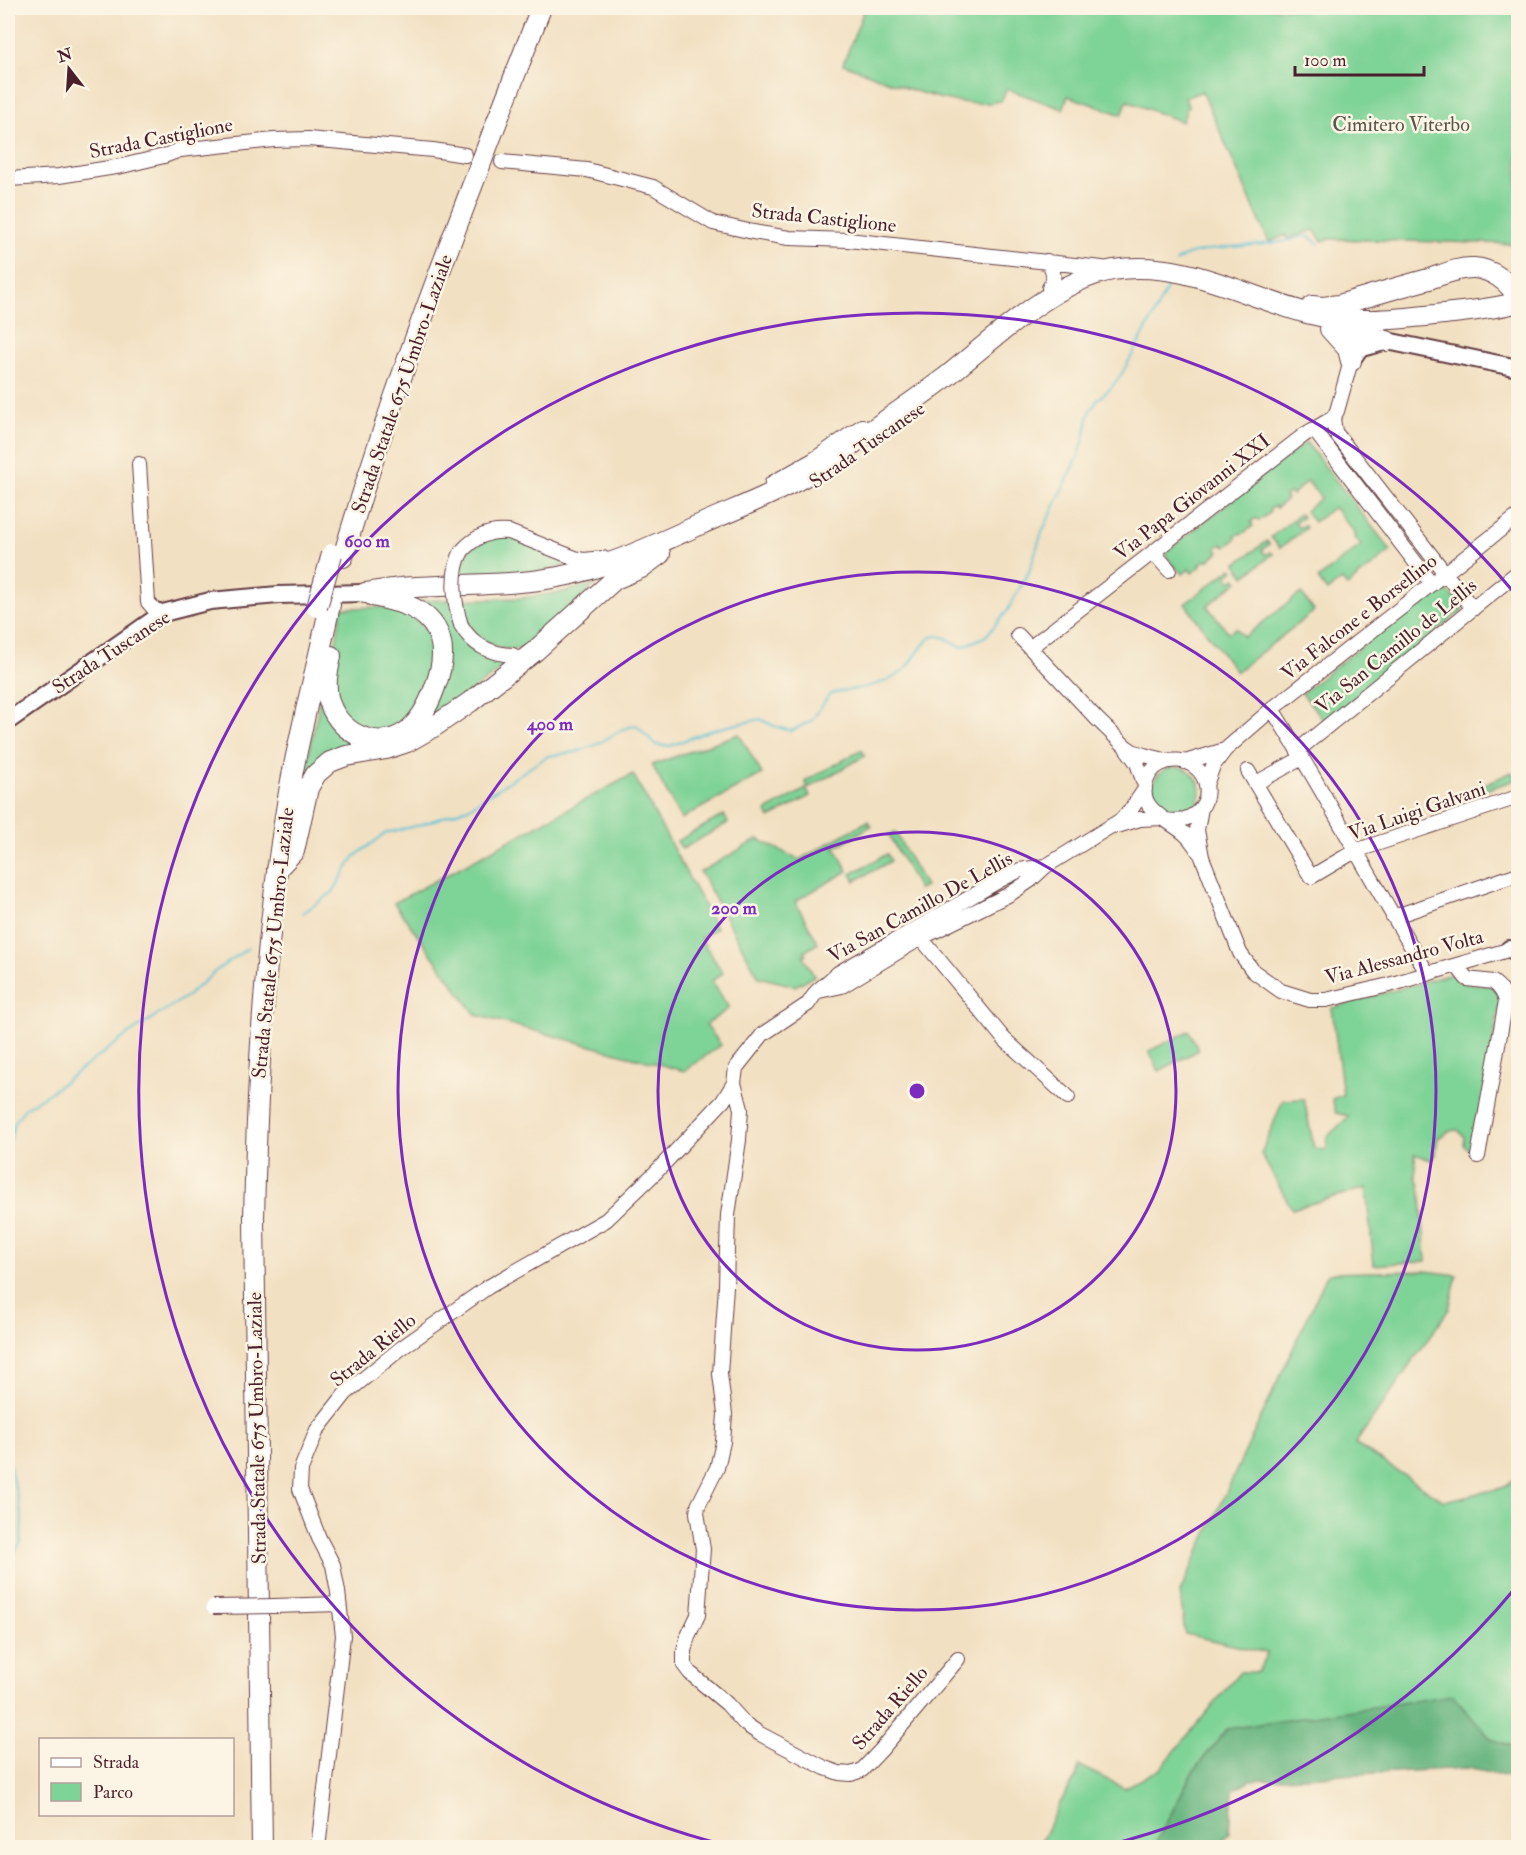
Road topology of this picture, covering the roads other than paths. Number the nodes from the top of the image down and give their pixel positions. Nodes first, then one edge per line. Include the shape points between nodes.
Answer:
1 (529, 8) edge
2 (542, 8) edge
3 (465, 155) dead end
4 (502, 162) dead end
5 (8, 179) edge
6 (1047, 261) junction
7 (1101, 270) junction
8 (1049, 288) junction
9 (1252, 293) junction
10 (1518, 300) edge
11 (1518, 313) edge
12 (1475, 315) junction
13 (1337, 330) junction
14 (1387, 341) junction
15 (1351, 361) junction
16 (1516, 367) edge
17 (1333, 418) junction
18 (1314, 430) junction
19 (139, 464) dead end
20 (1363, 470) junction
21 (1351, 479) junction
22 (1518, 516) edge
23 (1421, 544) junction
24 (1154, 553) junction
25 (660, 554) junction
26 (1408, 554) junction
27 (338, 555) junction
28 (600, 560) junction
29 (1169, 570) dead end
30 (1518, 572) edge
31 (1445, 574) junction
32 (543, 580) junction
33 (1432, 584) junction
34 (365, 593) junction
35 (1473, 609) junction
36 (325, 610) junction
37 (163, 613) junction
38 (1018, 635) dead end
39 (1034, 649) junction
40 (535, 651) junction
41 (513, 655) joint
42 (1272, 709) junction
43 (8, 720) edge
44 (1125, 746) junction
45 (1225, 750) junction
46 (1300, 754) junction
47 (1169, 761) junction
48 (1185, 762) junction
49 (1252, 777) joint
50 (1206, 784) junction
51 (1145, 788) junction
52 (1518, 797) edge
53 (1201, 808) junction
54 (1164, 819) junction
55 (1107, 830) junction
56 (1355, 851) junction
57 (1202, 856) junction
58 (1046, 866) junction
59 (277, 869) junction
60 (1518, 874) edge
61 (1393, 917) junction
62 (921, 938) junction
63 (1515, 949) edge
64 (1457, 966) junction
65 (1428, 974) junction
66 (818, 991) junction
67 (734, 1082) junction
68 (1068, 1097) dead end
69 (1478, 1156) dead end
70 (339, 1604) junction
71 (213, 1607) dead end
72 (957, 1659) dead end
73 (251, 1848) edge
74 (262, 1848) edge
75 (318, 1848) edge

1 - 27 highway, Strada Statale 675 Umbro-Laziale via 394,361 361,456
2 - 27 highway, Strada Statale 675 Umbro-Laziale via 404,366
3 - 5 street, Strada Castiglione via 308,139 274,140 180,150 122,166 58,176
4 - 6 street, Strada Castiglione via 587,170 653,187 713,223 753,232
6 - 7 street, Strada Castiglione
6 - 8 street via 1054,274
7 - 8 street, Strada Tuscanese via 1072,276
7 - 9 highway, Strada Tuscanese via 1178,271
7 - 32 highway, Strada Tuscanese via 1034,308 928,390 807,475 635,553
8 - 28 street, Strada Tuscanese via 813,460 764,487
9 - 10 highway via 1323,307 1473,268 1502,278 1514,289
9 - 12 highway via 1308,313 1351,321
10 - 12 highway
11 - 12 highway
12 - 13 highway via 1384,332
13 - 14 highway
13 - 15 highway
13 - 25 highway, Strada Tuscanese via 1177,281 1125,279 1094,287 1063,301 818,481 781,502
14 - 15 main road via 1359,349
14 - 16 main road
15 - 17 street
17 - 18 street, Via Papa Giovanni XXI
17 - 20 street via 1335,432
18 - 21 street
18 - 24 street, Via Papa Giovanni XXI
19 - 37 street via 148,602
20 - 21 street
20 - 23 street
21 - 26 street
22 - 31 street, Via Falcone e Borsellino
23 - 26 street
23 - 31 street
24 - 29 street
24 - 39 street, Via Papa Giovanni XXI via 1036,643
25 - 34 highway, Strada Tuscanese via 595,577 533,592 418,597
25 - 40 highway via 641,568 615,579
26 - 33 street
27 - 36 highway, Strada Statale 675 Umbro-Laziale, bridge
28 - 32 highway
28 - 41 street, bridge via 575,558 501,531 478,537 462,551 455,577 461,625 482,648
30 - 35 street, Via San Camillo de Lellis
31 - 33 street, Via Falcone e Borsellino
31 - 35 street
32 - 34 highway, Strada Tuscanese
33 - 42 street, Via Falcone e Borsellino
34 - 36 highway via 418,611 432,624 442,644 443,664 434,692 419,721 405,733 369,740 353,734 339,721 328,697 326,680 334,645
34 - 37 main road, Strada Tuscanese via 210,601
35 - 46 street, Via San Camillo de Lellis
36 - 59 highway, Strada Statale 675 Umbro-Laziale
36 - 73 highway, Strada Statale 675 Umbro-Laziale via 292,717 272,823 252,1001 245,1124 244,1300
37 - 43 main road, Strada Tuscanese
38 - 39 street
39 - 44 street
40 - 41 highway
40 - 59 highway via 471,702 407,742 330,762 308,788 294,851
42 - 45 street, Via Falcone e Borsellino
42 - 46 street
44 - 47 street
44 - 51 street via 1137,763
45 - 48 street, Via Falcone e Borsellino
45 - 50 street, Via Falcone e Borsellino
46 - 49 street, Via San Camillo de Lellis
46 - 56 street
47 - 48 street
47 - 51 street via 1151,771
48 - 50 street via 1199,770
49 - 56 street, Via Luigi Galvani via 1311,877
50 - 53 street
51 - 54 street via 1148,805
51 - 55 street, Via San Camillo De Lellis via 1132,808
52 - 56 street, Via Luigi Galvani
53 - 54 street via 1190,818 1174,822
53 - 57 street, Via Alessandro Volta via 1197,830
54 - 55 street, Via San Camillo De Lellis via 1131,821
54 - 57 street, Via Alessandro Volta via 1186,835
55 - 58 street, Via San Camillo De Lellis
56 - 61 street
57 - 65 street, Via Alessandro Volta via 1240,953 1253,971 1281,991 1310,1000 1326,1000
58 - 62 street, Via San Camillo De Lellis via 1010,894
58 - 66 street, Via San Camillo De Lellis via 1020,870 1002,879 838,973
59 - 74 highway, Strada Statale 675 Umbro-Laziale via 256,1132
60 - 61 street
61 - 65 street
62 - 66 street, Via San Camillo De Lellis via 842,986
62 - 68 street via 1004,1039
63 - 64 street, Via Alessandro Volta
64 - 65 street, Via Alessandro Volta
64 - 69 street via 1467,979 1493,982 1506,1001
66 - 67 street, Via San Camillo De Lellis via 808,1004 763,1034 735,1068
67 - 70 street, Strada Riello via 716,1109 606,1220 488,1287 400,1349 346,1393 316,1430 301,1469 300,1489 333,1565
67 - 72 street, Strada Riello via 741,1109 728,1215 720,1374 725,1414 723,1442 717,1468 698,1506 703,1549 698,1615 688,1636 684,1665 760,1734 825,1768 851,1774 862,1770 881,1750
70 - 71 street, bridge
70 - 75 street, Strada Riello via 343,1636

